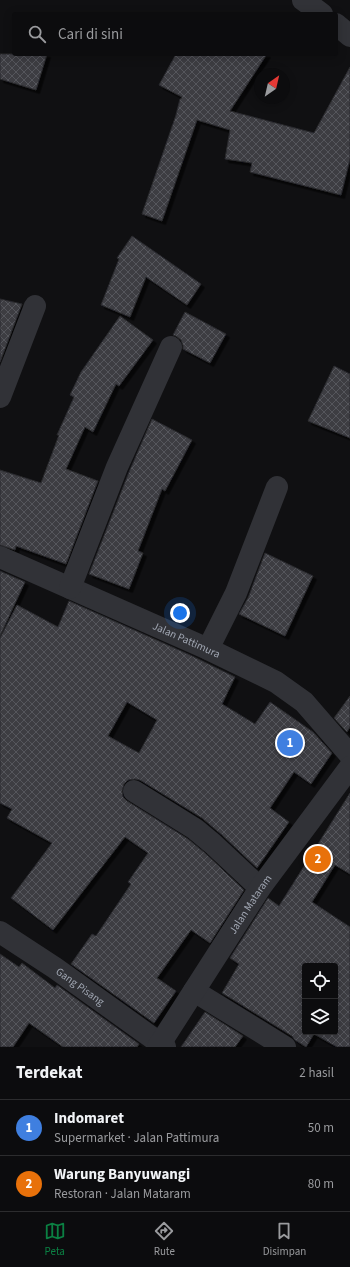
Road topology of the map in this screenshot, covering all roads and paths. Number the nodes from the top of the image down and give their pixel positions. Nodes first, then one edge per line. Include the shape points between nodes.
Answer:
1 (302, 0) edge
2 (319, 12) edge
3 (338, 26) edge
4 (350, 36) edge
5 (34, 306) dead end
6 (171, 347) dead end
7 (0, 397) edge
8 (277, 487) dead end
9 (0, 558) edge
10 (70, 588) junction
11 (208, 649) junction
12 (350, 755) edge
13 (350, 767) edge
14 (134, 791) dead end
15 (260, 888) junction
16 (0, 932) edge
17 (194, 991) junction
18 (161, 1046) edge
19 (285, 1047) edge

1 - 2 street
3 - 4 street
5 - 7 street
6 - 10 street via 117,467
8 - 11 street via 236,594
9 - 10 street, Jalan Pattimura
10 - 11 street, Jalan Pattimura
11 - 12 street, Jalan Pattimura via 276,682 304,702
13 - 15 street, Jalan Mataram
14 - 15 street via 195,829
15 - 17 street, Jalan Mataram
16 - 18 street, Gang Pisang via 55,968
17 - 18 street, Jalan Mataram
17 - 19 street

